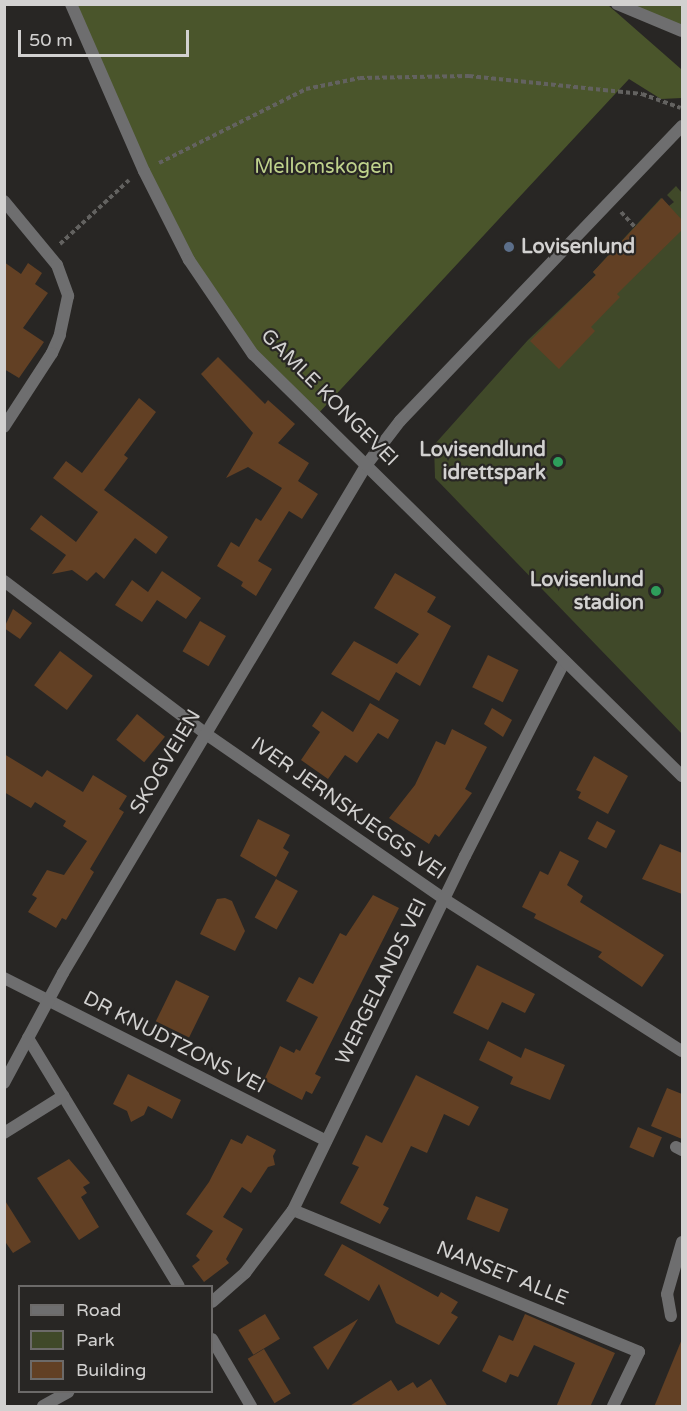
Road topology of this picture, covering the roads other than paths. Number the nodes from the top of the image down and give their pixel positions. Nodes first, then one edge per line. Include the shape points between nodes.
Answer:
1 (71, 4) edge
2 (617, 4) edge
3 (682, 32) edge
4 (682, 126) edge
5 (4, 201) edge
6 (4, 427) edge
7 (367, 464) junction
8 (4, 581) edge
9 (565, 661) junction
10 (206, 734) junction
11 (682, 776) edge
12 (444, 899) junction
13 (4, 978) edge
14 (46, 1001) junction
15 (28, 1038) junction
16 (682, 1051) edge
17 (4, 1083) edge
18 (63, 1096) junction
19 (4, 1133) edge
20 (326, 1141) junction
21 (293, 1210) junction
22 (682, 1242) edge
23 (177, 1285) edge
24 (213, 1301) edge
25 (671, 1316) dead end
26 (213, 1341) edge
27 (66, 1393) edge
28 (44, 1407) edge
29 (252, 1407) edge
30 (613, 1407) edge

1 - 7 street, GAMLE KONGEVEI via 144,171 189,260 253,354
2 - 3 street
4 - 7 street, SKOGVEIEN via 400,421
5 - 6 street via 49,256 68,296 60,335
7 - 9 street, GAMLE KONGEVEI
7 - 10 street, SKOGVEIEN
8 - 10 street, IVER JERNSKJEGGS VEI
9 - 11 street, GAMLE KONGEVEI
9 - 12 street, WERGELANDS VEI
10 - 12 street, IVER JERNSKJEGGS VEI
10 - 14 street, SKOGVEIEN
12 - 16 street, IVER JERNSKJEGGS VEI
12 - 20 street, WERGELANDS VEI
13 - 14 street, DR KNUDTZONS VEI
14 - 15 street, SKOGVEIEN
14 - 20 street, DR KNUDTZONS VEI
15 - 17 street, SKOGVEIEN
15 - 18 street
18 - 19 street
18 - 23 street
20 - 21 street, WERGELANDS VEI
21 - 24 street, WERGELANDS VEI via 245,1273
21 - 30 street, NANSET ALLE via 639,1352
22 - 25 street via 667,1294
26 - 29 street
27 - 28 street

